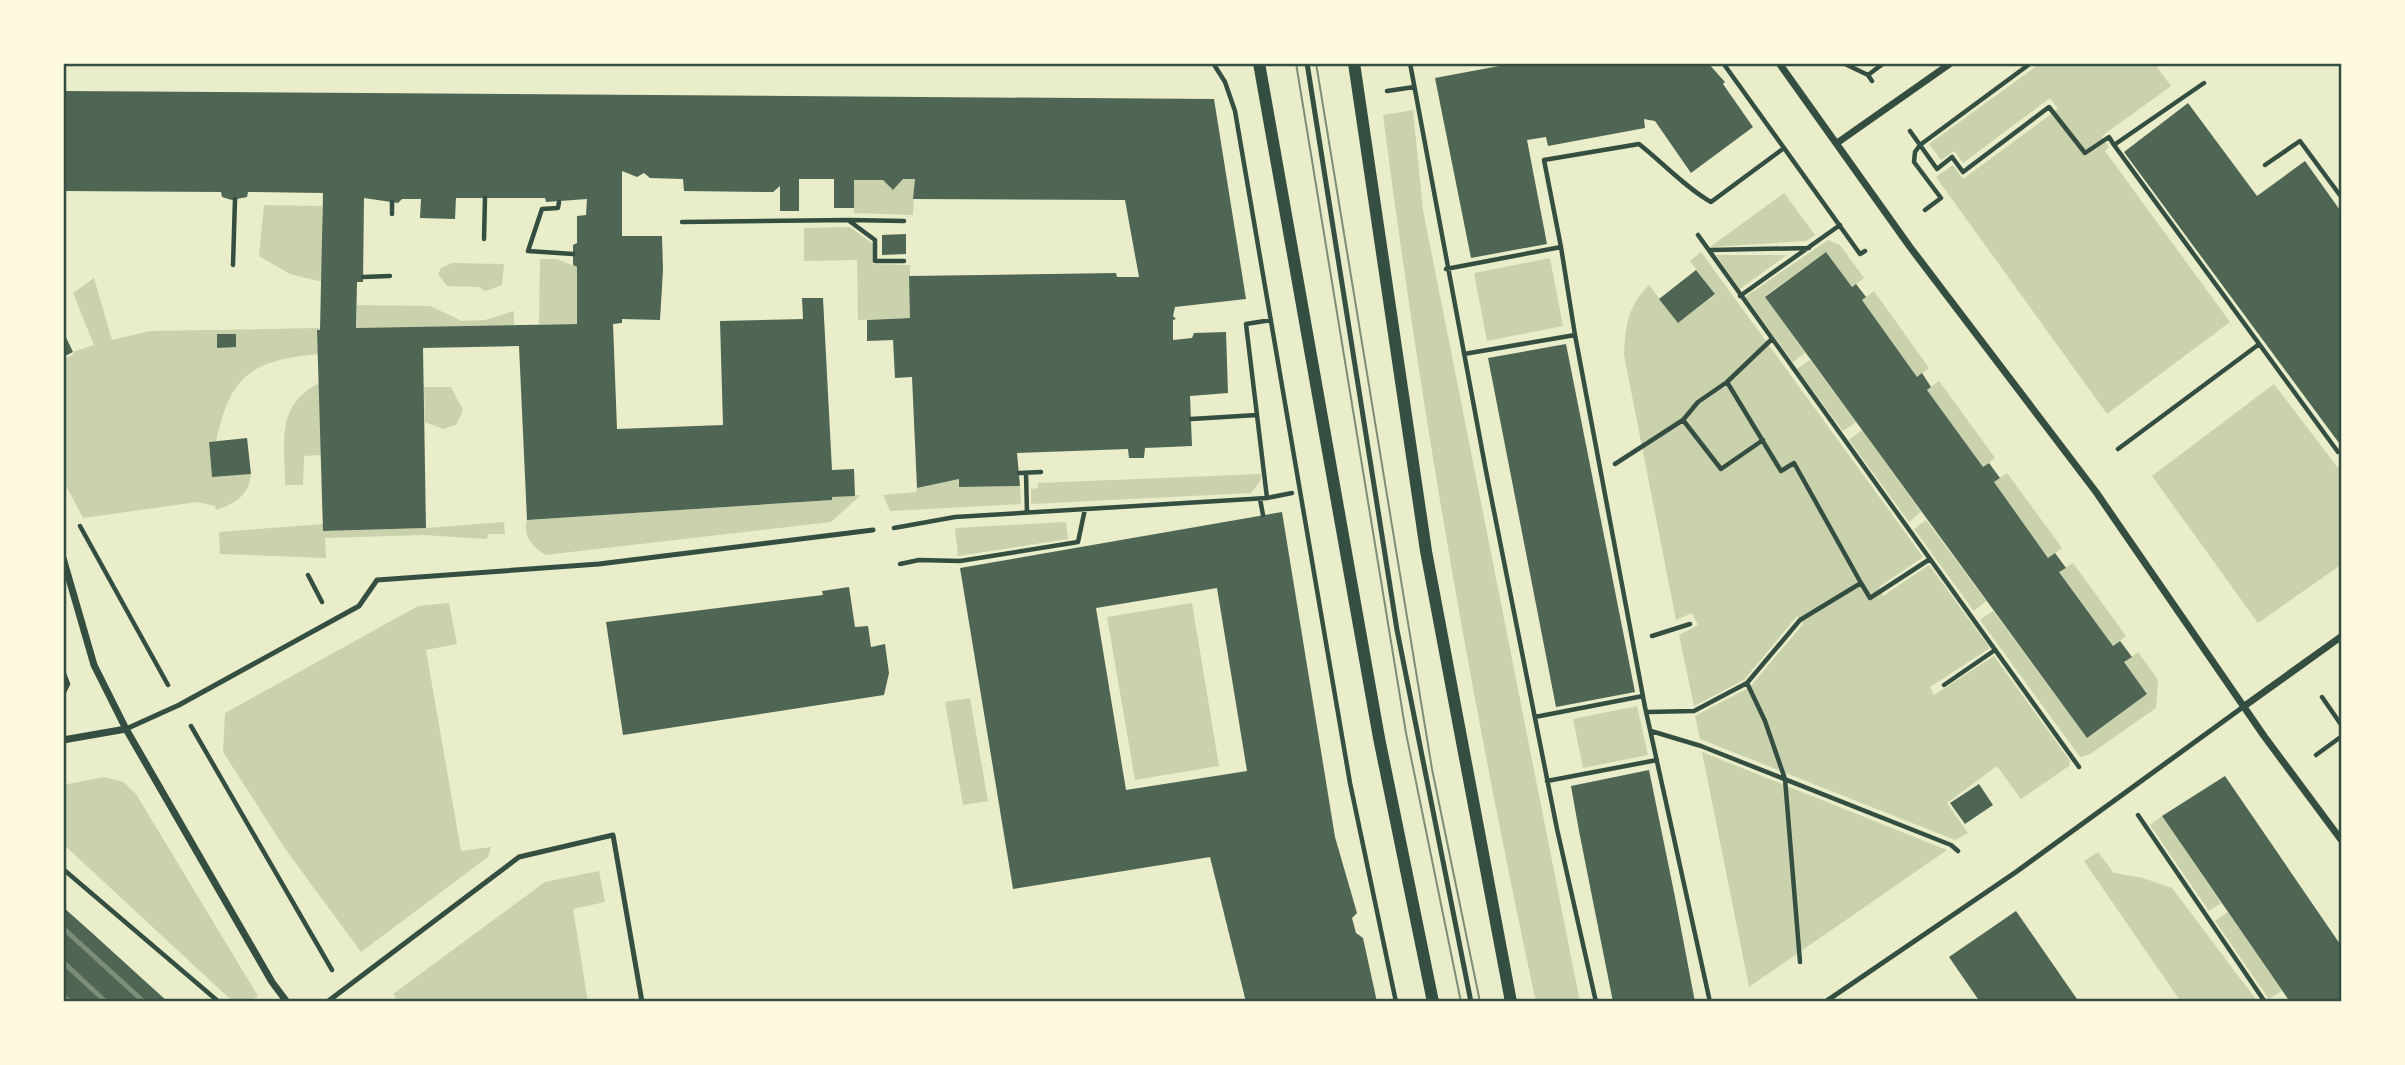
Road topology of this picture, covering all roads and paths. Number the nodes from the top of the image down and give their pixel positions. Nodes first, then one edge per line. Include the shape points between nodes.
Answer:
1 (1213, 63) edge
2 (1259, 63) edge
3 (1307, 63) edge
4 (1354, 63) edge
5 (1410, 63) edge
6 (1723, 63) edge
7 (1779, 63) edge
8 (1843, 63) edge
9 (1884, 63) edge
10 (1951, 63) edge
11 (2031, 63) edge
12 (1868, 75) junction
13 (1872, 81) dead end
14 (2204, 83) dead end
15 (1413, 87) junction
16 (1378, 92) dead end
17 (1910, 131) dead end
18 (1837, 142) junction
19 (1920, 145) junction
20 (2115, 145) junction
21 (1784, 148) junction
22 (2265, 165) dead end
23 (485, 198) dead end
24 (2342, 198) edge
25 (235, 199) dead end
26 (392, 202) dead end
27 (559, 202) dead end
28 (1924, 210) dead end
29 (391, 214) dead end
30 (848, 220) junction
31 (904, 221) dead end
32 (682, 222) dead end
33 (1840, 225) junction
34 (1698, 235) dead end
35 (484, 239) dead end
36 (1561, 247) junction
37 (1810, 248) junction
38 (1709, 250) junction
39 (1866, 251) dead end
40 (573, 254) dead end
41 (904, 261) dead end
42 (233, 265) dead end
43 (1446, 269) junction
44 (390, 276) dead end
45 (363, 277) dead end
46 (1740, 296) junction
47 (1270, 320) junction
48 (1575, 335) junction
49 (1772, 340) junction
50 (2258, 345) junction
51 (1464, 354) junction
52 (1727, 382) junction
53 (1257, 415) junction
54 (1191, 419) dead end
55 (1683, 420) junction
56 (1763, 440) junction
57 (2118, 449) dead end
58 (2342, 449) edge
59 (1615, 464) dead end
60 (1041, 472) dead end
61 (1019, 473) dead end
62 (1026, 473) junction
63 (1292, 494) dead end
64 (1264, 499) junction
65 (1085, 509) junction
66 (1027, 513) junction
67 (1263, 515) dead end
68 (80, 526) dead end
69 (873, 530) joint
70 (63, 558) edge
71 (1930, 559) junction
72 (900, 564) dead end
73 (1861, 583) junction
74 (1690, 624) dead end
75 (1652, 636) dead end
76 (2342, 636) edge
77 (1996, 650) junction
78 (63, 671) edge
79 (1747, 683) junction
80 (1944, 685) dead end
81 (63, 694) edge
82 (1643, 696) junction
83 (2322, 697) dead end
84 (179, 705) junction
85 (2243, 707) junction
86 (1647, 712) junction
87 (1535, 717) junction
88 (2342, 726) edge
89 (126, 729) junction
90 (1651, 731) junction
91 (2342, 736) edge
92 (63, 740) edge
93 (2316, 755) dead end
94 (1657, 761) junction
95 (2079, 767) dead end
96 (1785, 779) junction
97 (1547, 781) junction
98 (2137, 813) dead end
99 (2342, 841) edge
100 (1958, 851) dead end
101 (63, 869) edge
102 (1800, 962) dead end
103 (344, 988) junction
104 (219, 1002) edge
105 (287, 1002) edge
106 (327, 1002) edge
107 (642, 1002) edge
108 (1396, 1002) edge
109 (1433, 1002) edge
110 (1471, 1002) edge
111 (1511, 1002) edge
112 (1596, 1002) edge
113 (1710, 1002) edge
114 (1825, 1002) edge
115 (2265, 1002) edge

1 - 47 path via 1233,102
2 - 109 street via 1379,738
3 - 110 lane via 1397,630
4 - 111 street via 1426,551
5 - 15 path
6 - 21 path
7 - 18 street
8 - 12 path
9 - 12 path
10 - 18 street
11 - 19 path
12 - 13 path
14 - 20 path
15 - 16 path
15 - 43 path
17 - 19 path
18 - 85 street via 1910,247 2126,534
19 - 20 path via 1937,169 1952,157 1963,172 2049,107 2085,153 2109,137
19 - 28 path via 1914,162 1941,198
20 - 50 path
21 - 33 path
21 - 36 path via 1711,202 1639,144 1544,160
22 - 24 path via 2300,141
23 - 35 path
25 - 42 path
26 - 29 path
27 - 40 path via 558,208 542,209 528,251
30 - 31 path
30 - 32 path
30 - 41 path via 875,240 875,261
33 - 37 path
33 - 39 path via 1860,254
34 - 38 path
36 - 43 path
36 - 48 path
37 - 38 path
37 - 46 path
38 - 46 path
43 - 51 path
44 - 45 path
46 - 49 path
47 - 53 path via 1246,324
47 - 108 path via 1348,770
48 - 51 path
48 - 82 path
49 - 52 path
49 - 71 path
50 - 57 path
50 - 58 path via 2338,452
51 - 87 path
52 - 55 path via 1698,402
52 - 56 path
53 - 54 path
53 - 64 path
55 - 56 path via 1721,469
55 - 59 path
56 - 73 path via 1781,471 1794,463
60 - 62 path
61 - 62 path
62 - 66 path
63 - 64 path
64 - 65 path
64 - 67 path
65 - 66 path
65 - 72 path via 1078,542 960,561
66 - 69 path via 955,517
68 - 84 path
69 - 84 lane via 599,564 377,580 359,606
70 - 89 street via 94,664
71 - 73 path via 1870,598
71 - 77 path
73 - 79 path via 1800,620
74 - 75 path
76 - 85 street
77 - 80 path
77 - 95 path
78 - 81 path via 68,684
79 - 86 path via 1694,711
79 - 96 path
82 - 86 path
82 - 87 path
83 - 88 path
84 - 89 lane
84 - 103 path
85 - 99 street
85 - 114 lane via 2016,872
86 - 90 path
87 - 97 path
89 - 92 street
89 - 105 street
90 - 94 path
90 - 96 path
91 - 93 path
94 - 97 path
94 - 113 path
96 - 100 path
96 - 102 path
97 - 112 path
98 - 115 path
101 - 104 path
103 - 106 lane
103 - 107 lane via 519,857 613,835

